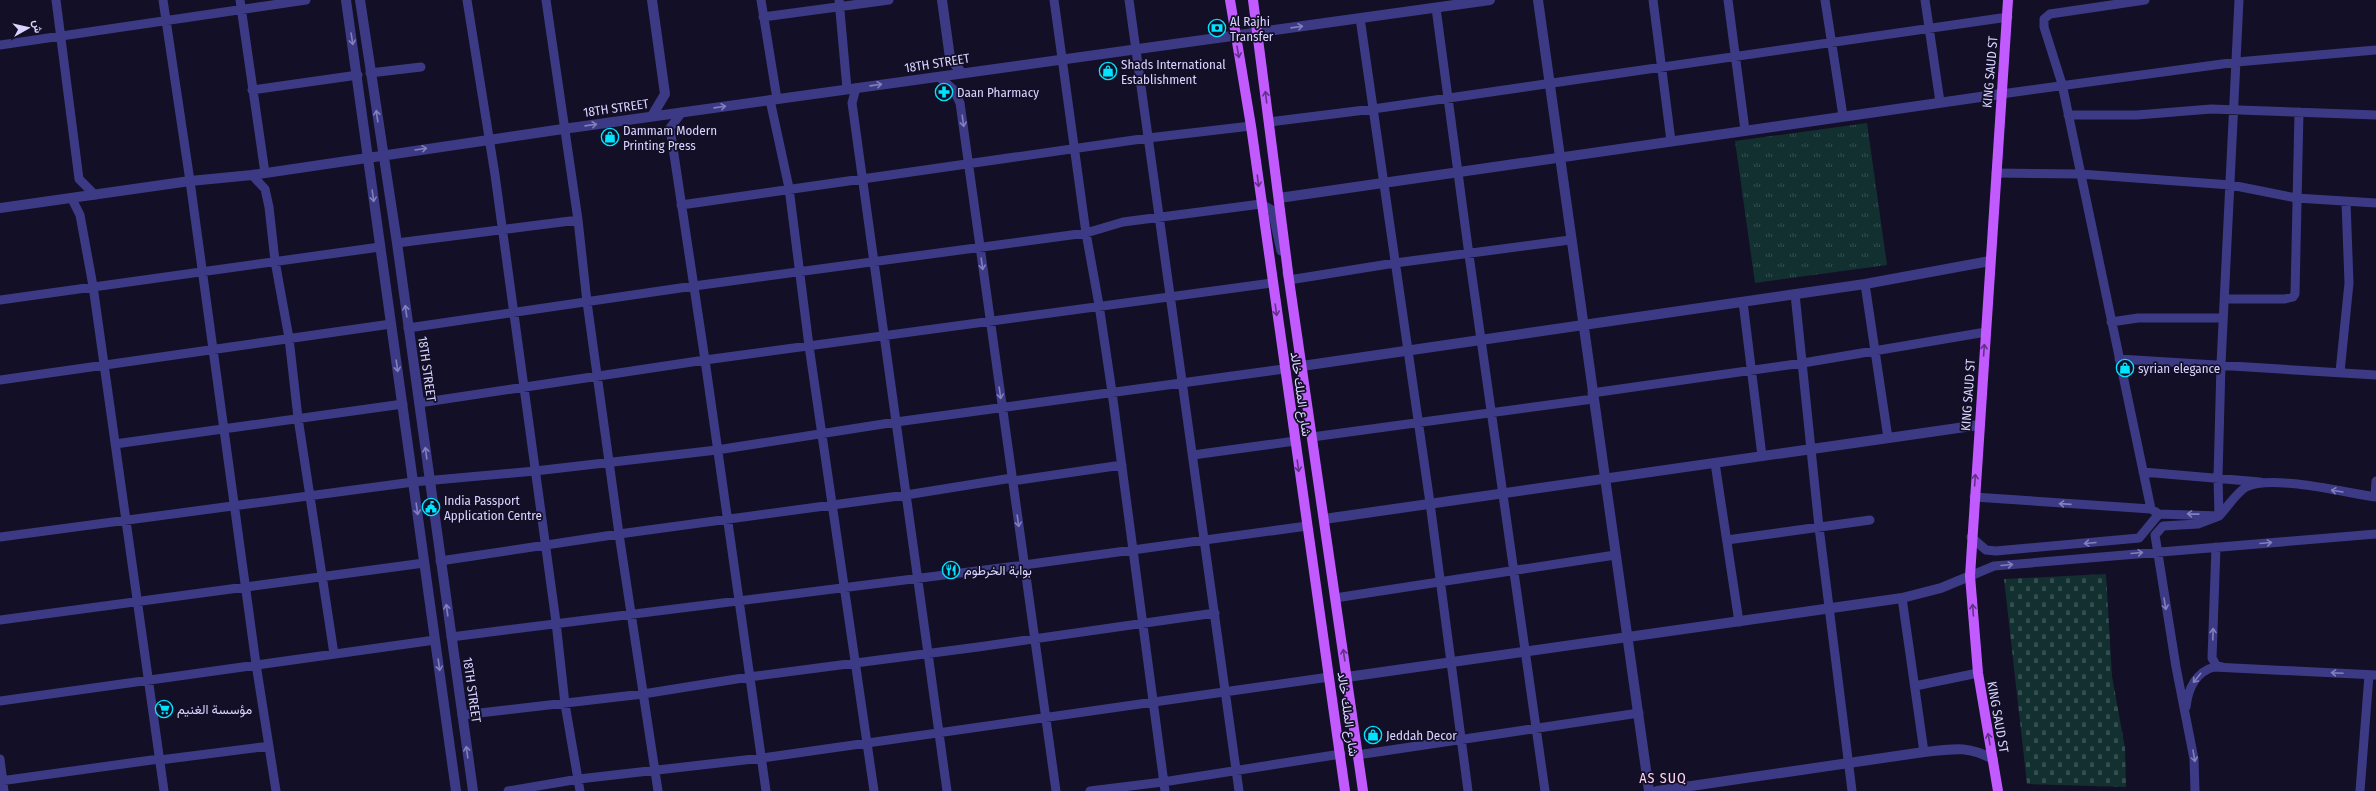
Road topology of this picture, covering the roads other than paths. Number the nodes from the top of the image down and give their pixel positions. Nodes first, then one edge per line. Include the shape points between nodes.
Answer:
1 (56, 0) edge
2 (163, 0) edge
3 (240, 0) edge
4 (306, 0) edge
5 (346, 0) edge
6 (360, 0) edge
7 (467, 0) edge
8 (546, 0) edge
9 (652, 0) edge
10 (761, 0) edge
11 (889, 0) edge
12 (942, 0) edge
13 (1054, 0) edge
14 (1129, 0) edge
15 (1230, 0) edge
16 (1254, 0) edge
17 (1490, 0) edge
18 (1538, 0) edge
19 (1653, 0) edge
20 (1728, 0) edge
21 (1825, 0) edge
22 (1925, 0) edge
23 (2008, 0) edge
24 (2145, 0) edge
25 (2239, 0) edge
26 (839, 4) edge
27 (1436, 8) junction
28 (241, 10) junction
29 (763, 17) junction
30 (2008, 17) junction
31 (1360, 18) junction
32 (166, 20) junction
33 (1929, 27) junction
34 (1258, 32) junction
35 (61, 36) junction
36 (1236, 36) junction
37 (1831, 42) junction
38 (0, 45) edge
39 (1138, 49) junction
40 (2376, 50) edge
41 (1735, 56) junction
42 (1063, 59) junction
43 (2237, 62) junction
44 (421, 67) dead end
45 (1661, 67) junction
46 (961, 72) junction
47 (370, 73) junction
48 (358, 76) junction
49 (939, 77) junction
50 (1550, 83) junction
51 (2062, 84) junction
52 (852, 89) junction
53 (252, 90) junction
54 (2001, 94) junction
55 (1448, 98) junction
56 (773, 100) junction
57 (1940, 102) junction
58 (1373, 109) junction
59 (2235, 110) junction
60 (682, 112) junction
61 (2299, 112) junction
62 (2068, 115) junction
63 (2376, 115) edge
64 (652, 116) junction
65 (1843, 116) junction
66 (1269, 122) junction
67 (1251, 126) junction
68 (563, 128) junction
69 (1745, 130) junction
70 (1148, 138) junction
71 (489, 139) junction
72 (1671, 141) junction
73 (1075, 150) junction
74 (382, 155) junction
75 (367, 157) junction
76 (1559, 157) junction
77 (968, 164) junction
78 (1458, 172) junction
79 (265, 173) junction
80 (1996, 173) junction
81 (2080, 174) junction
82 (252, 175) junction
83 (863, 179) junction
84 (190, 181) junction
85 (1384, 182) junction
86 (2231, 185) junction
87 (789, 188) junction
88 (95, 195) junction
89 (1279, 198) junction
90 (2296, 198) junction
91 (72, 199) junction
92 (2346, 202) junction
93 (2376, 203) edge
94 (1261, 204) junction
95 (681, 205) junction
96 (0, 208) edge
97 (1158, 217) junction
98 (578, 220) junction
99 (502, 231) junction
100 (1086, 233) junction
101 (1570, 240) junction
102 (397, 243) junction
103 (380, 247) junction
104 (980, 248) junction
105 (1468, 255) junction
106 (276, 261) junction
107 (1990, 261) junction
108 (875, 262) junction
109 (1395, 263) junction
110 (201, 272) junction
111 (799, 272) junction
112 (1290, 280) junction
113 (1272, 283) junction
114 (1865, 284) junction
115 (93, 286) junction
116 (694, 286) junction
117 (1795, 294) junction
118 (1170, 297) junction
119 (2224, 298) junction
120 (0, 300) edge
121 (587, 302) junction
122 (1743, 302) junction
123 (1099, 305) junction
124 (513, 313) junction
125 (2223, 318) junction
126 (990, 320) junction
127 (2111, 322) junction
128 (391, 324) junction
129 (1582, 325) junction
130 (408, 328) junction
131 (1986, 332) junction
132 (885, 336) junction
133 (289, 338) junction
134 (1480, 340) junction
135 (809, 346) junction
136 (212, 349) junction
137 (1407, 351) junction
138 (1875, 351) junction
139 (2119, 359) junction
140 (705, 360) junction
141 (1803, 363) junction
142 (2220, 364) junction
143 (104, 365) junction
144 (1302, 366) junction
145 (1284, 369) junction
146 (1752, 370) junction
147 (2340, 372) junction
148 (2376, 375) edge
149 (598, 378) junction
150 (0, 380) edge
151 (1182, 382) junction
152 (523, 388) junction
153 (1112, 392) junction
154 (1593, 396) junction
155 (419, 403) junction
156 (403, 404) junction
157 (1002, 408) junction
158 (1491, 413) junction
159 (298, 418) junction
160 (896, 422) junction
161 (1418, 422) junction
162 (1979, 425) junction
163 (223, 429) junction
164 (823, 433) junction
165 (1312, 437) junction
166 (1888, 438) junction
167 (1295, 441) junction
168 (115, 444) junction
169 (1812, 449) junction
170 (717, 450) junction
171 (1193, 456) junction
172 (1762, 456) junction
173 (610, 463) junction
174 (1716, 463) junction
175 (1122, 465) junction
176 (535, 471) junction
177 (2143, 472) junction
178 (2218, 477) junction
179 (1605, 478) junction
180 (1012, 479) junction
181 (429, 481) junction
182 (2376, 481) edge
183 (413, 482) junction
184 (2261, 482) junction
185 (1502, 493) junction
186 (906, 495) junction
187 (311, 497) junction
188 (2376, 497) edge
189 (1974, 498) junction
190 (1430, 503) junction
191 (832, 504) junction
192 (235, 506) junction
193 (2150, 509) junction
194 (2160, 514) junction
195 (2219, 516) junction
196 (1324, 518) junction
197 (728, 519) junction
198 (126, 520) junction
199 (1870, 520) dead end
200 (1307, 526) junction
201 (1819, 527) junction
202 (619, 534) junction
203 (2376, 534) edge
204 (0, 537) edge
205 (1971, 537) junction
206 (1204, 540) junction
207 (1727, 540) junction
208 (546, 546) junction
209 (2216, 547) junction
210 (1132, 550) junction
211 (2156, 551) junction
212 (1615, 555) junction
213 (440, 561) junction
214 (424, 563) junction
215 (1024, 565) junction
216 (1514, 571) junction
217 (323, 576) junction
218 (1970, 576) junction
219 (918, 578) junction
220 (1440, 582) junction
221 (246, 587) junction
222 (843, 588) junction
223 (1335, 598) junction
224 (1902, 598) junction
225 (738, 601) junction
226 (138, 602) junction
227 (1829, 609) junction
228 (1215, 613) junction
229 (632, 614) junction
230 (0, 620) edge
231 (556, 622) junction
232 (1141, 622) junction
233 (1739, 622) junction
234 (451, 637) junction
235 (1034, 638) junction
236 (1628, 638) junction
237 (435, 640) junction
238 (1526, 652) junction
239 (927, 653) junction
240 (334, 654) junction
241 (1451, 662) junction
242 (855, 663) junction
243 (256, 664) junction
244 (2223, 667) junction
245 (1978, 673) junction
246 (2372, 675) edge
247 (749, 677) junction
248 (1329, 677) junction
249 (1347, 677) junction
250 (148, 679) junction
251 (1915, 686) junction
252 (1227, 693) junction
253 (643, 694) junction
254 (0, 701) edge
255 (1151, 703) junction
256 (564, 704) junction
257 (1639, 713) junction
258 (462, 714) junction
259 (1046, 716) junction
260 (2186, 722) junction
261 (1537, 730) junction
262 (938, 732) junction
263 (1462, 740) junction
264 (868, 741) junction
265 (268, 746) junction
266 (1924, 752) junction
267 (1341, 754) junction
268 (1357, 755) junction
269 (762, 758) junction
270 (0, 759) edge
271 (160, 759) junction
272 (1993, 759) junction
273 (1849, 761) junction
274 (1236, 770) junction
275 (655, 771) junction
276 (579, 779) junction
277 (1, 781) edge
278 (1164, 787) edge
279 (4, 791) edge
280 (164, 791) edge
281 (276, 791) edge
282 (456, 791) edge
283 (473, 791) edge
284 (508, 791) edge
285 (580, 791) edge
286 (658, 791) edge
287 (766, 791) edge
288 (874, 791) edge
289 (947, 791) edge
290 (1056, 791) edge
291 (1090, 791) edge
292 (1239, 791) edge
293 (1345, 791) edge
294 (1363, 791) edge
295 (1468, 791) edge
296 (1546, 791) edge
297 (1649, 791) edge
298 (1658, 791) edge
299 (1852, 791) edge
300 (1998, 791) edge
301 (2195, 791) edge
302 (2360, 791) edge

1 - 35 street
2 - 32 street
3 - 28 street
4 - 28 street
5 -> 48 street
6 - 47 street
7 - 71 street
8 - 68 street
9 - 64 street via 665,94
10 - 29 street
11 - 26 street
12 - 46 street via 950,58
13 - 42 street
14 - 39 street
15 - 36 main road, شارع الملك خالد
16 - 34 main road, شارع الملك خالد
17 - 27 street, 18TH STREET
18 - 50 street
19 - 45 street
20 - 41 street
21 - 37 street
22 - 33 street
23 - 30 main road, KING SAUD ST
24 - 51 street via 2050,14 2044,20
25 - 43 street
26 - 29 street
26 - 52 street
27 - 31 street, 18TH STREET
27 - 55 street
28 - 32 street
28 - 53 street
29 - 56 street
30 - 33 street
30 - 54 main road, KING SAUD ST
34 -> 31 street, 18TH STREET
31 - 58 street
32 - 35 street
32 - 84 street
33 - 37 street
33 - 57 street
34 - 36 street, 18TH STREET
66 -> 34 main road, شارع الملك خالد
35 - 38 street
35 - 88 street via 79,179
36 - 39 street, 18TH STREET
36 -> 67 main road, شارع الملك خالد
37 - 41 street
37 - 65 street
39 - 42 street, 18TH STREET
39 - 70 street
40 - 43 street
41 - 45 street
41 - 69 street
42 - 46 street, 18TH STREET
42 - 73 street
43 - 51 street
43 - 59 street
44 - 47 street
45 - 50 street
45 - 72 street
46 - 49 street, 18TH STREET
74 -> 47 street
48 - 53 street
48 - 75 street
52 -> 49 street, 18TH STREET
49 -> 77 street via 954,90 960,103
50 - 55 street
50 - 76 street
51 - 54 street
51 - 62 street
52 - 56 street, 18TH STREET
52 - 83 street
53 - 79 street
54 - 57 street
54 - 80 main road, KING SAUD ST
55 - 58 street
55 - 78 street
60 -> 56 street, 18TH STREET
56 - 87 street
57 - 65 street
58 - 66 street
58 - 85 street
59 - 61 street
59 - 62 street via 2211,109 2137,115
59 - 86 street
60 - 64 street, 18TH STREET
60 - 95 street via 670,128
61 - 63 street
61 - 90 street
62 - 81 street
68 -> 64 street, 18TH STREET
65 - 69 street
66 - 89 main road, شارع الملك خالد
67 - 70 street
67 -> 94 main road, شارع الملك خالد
68 - 71 street, 18TH STREET
68 - 98 street
69 - 72 street
70 - 73 street
70 - 97 street
74 -> 71 street, 18TH STREET
71 - 99 street
72 - 76 street
73 - 77 street
73 - 100 street
74 - 75 street
74 - 102 street, 18TH STREET
75 - 79 street
75 -> 103 street
76 - 78 street
76 - 101 street
77 - 83 street
77 - 104 street
78 - 85 street
78 - 105 street
79 - 82 street
80 - 81 street
80 - 107 main road, KING SAUD ST
81 - 86 street
81 - 127 street
82 - 84 street
82 - 106 street via 265,189
83 - 87 street
83 - 108 street
84 - 88 street
84 - 110 street
85 - 89 street
85 - 109 street
86 - 90 street
86 - 119 street
87 - 95 street
87 - 111 street
88 - 91 street
89 - 112 main road, شارع الملك خالد
90 - 92 street
90 - 119 street via 2293,297
91 - 96 street
91 - 115 street via 80,215
92 - 93 street
92 - 147 street via 2349,283
94 - 97 street
94 - 112 street via 1272,210 1283,266
94 - 113 main road, شارع الملك خالد
95 - 116 street
97 - 100 street via 1123,222
97 - 118 street
98 - 99 street
98 - 121 street
99 - 102 street
99 - 124 street
100 - 104 street
100 - 123 street
101 - 105 street
101 - 129 street
130 -> 102 street, 18TH STREET
103 - 106 street
103 - 128 street
104 - 108 street
104 -> 126 street
105 - 109 street
105 - 134 street
106 - 110 street
106 - 133 street
107 - 114 street
107 - 131 main road, KING SAUD ST
108 - 111 street
108 - 132 street
109 - 112 street
109 - 137 street
110 - 115 street
110 - 136 street
111 - 116 street
111 - 135 street
112 - 144 main road, شارع الملك خالد
113 - 118 street
113 -> 145 main road, شارع الملك خالد
114 - 117 street
114 - 138 street
115 - 120 street
115 - 143 street
116 - 121 street
116 - 140 street
117 - 122 street
117 - 141 street
118 - 123 street
118 - 151 street
119 - 125 street
121 - 124 street
121 - 149 street
122 - 129 street
122 - 146 street
123 - 126 street
123 - 153 street
124 - 130 street
124 - 152 street
125 - 127 street via 2138,318
125 - 142 street
126 - 132 street
126 -> 157 street
127 - 139 street
128 - 133 street
128 -> 156 street
129 - 134 street
129 - 154 street
130 - 155 street, 18TH STREET
131 - 138 street
162 -> 131 main road, KING SAUD ST
132 - 135 street
132 - 160 street
133 - 136 street
133 - 159 street
134 - 137 street
134 - 158 street
135 - 140 street
135 - 164 street
136 - 143 street
136 - 163 street
137 - 144 street
137 - 161 street
138 - 141 street
138 - 166 street
139 - 142 street
139 - 177 street
140 - 149 street
140 - 170 street
141 - 146 street
141 - 169 street
142 - 147 street
142 - 178 street
143 - 150 street
143 - 168 street
144 - 165 main road, شارع الملك خالد
145 - 151 street
145 - 167 main road, شارع الملك خالد
146 - 154 street
146 - 172 street
147 - 148 street
149 - 152 street
149 - 173 street
151 - 153 street
151 - 171 street
152 - 155 street
152 - 176 street
153 - 157 street
153 - 175 street
154 - 158 street
154 - 179 street
181 -> 155 street, 18TH STREET
156 - 159 street
156 - 183 street
157 - 160 street
157 - 180 street
158 - 161 street
158 - 185 street
159 - 163 street
159 - 187 street
160 - 164 street
160 - 186 street
161 - 165 street
161 - 190 street
162 - 166 street
189 -> 162 main road, KING SAUD ST
163 - 168 street
163 - 192 street
164 - 170 street
164 - 191 street
165 - 196 main road, شارع الملك خالد
166 - 169 street
167 - 171 street
167 -> 200 main road, شارع الملك خالد
168 - 198 street
169 - 172 street
169 - 201 street
170 - 173 street
170 - 197 street
171 - 206 street
172 - 174 street
173 - 176 street
173 - 202 street
174 - 179 street
174 - 207 street
175 - 180 street
175 - 210 street
176 - 181 street
176 - 208 street
177 - 178 street
177 - 193 street
178 - 184 street
178 - 195 street
179 - 185 street
179 - 212 street
180 - 186 street
180 -> 215 street
181 - 183 street
181 - 213 street, 18TH STREET
182 - 188 street
183 - 187 street
183 -> 214 street
188 -> 184 street via 2295,484
184 - 195 street via 2245,488
185 - 190 street
185 - 216 street
186 - 191 street
186 - 219 street
187 - 192 street
187 - 217 street
193 -> 189 street
189 - 205 main road, KING SAUD ST
190 - 196 street
190 - 220 street
191 - 197 street
191 - 222 street
192 - 198 street
192 - 221 street
193 - 194 street
195 -> 194 street
194 -> 205 street via 2139,538 1996,551 1986,550
195 - 211 street via 2198,524 2163,526 2155,535
196 - 223 main road, شارع الملك خالد
197 - 202 street
197 - 225 street
198 - 204 street
198 - 226 street
199 - 201 street
200 - 206 street
200 - 248 main road, شارع الملك خالد
201 - 207 street
201 - 227 street
202 - 208 street
202 - 229 street
209 -> 203 street
205 - 218 main road, KING SAUD ST
206 - 210 street
206 - 228 street
207 - 233 street
208 - 213 street
208 - 231 street
209 - 211 street
244 -> 209 street via 2216,665 2212,658
210 - 215 street
210 - 232 street
218 -> 211 street via 1994,566
211 -> 260 street
212 - 216 street
212 - 236 street
234 -> 213 street, 18TH STREET
214 - 217 street
214 - 237 street
215 - 219 street
215 - 235 street
216 - 220 street
216 - 238 street
217 - 221 street
217 - 240 street
218 - 224 street via 1941,588
245 -> 218 main road, KING SAUD ST
219 - 222 street
219 - 239 street
220 - 223 street
220 - 241 street
221 - 226 street
221 - 243 street
222 - 225 street
222 - 242 street
249 -> 223 main road, شارع الملك خالد
224 - 227 street
224 - 251 street
225 - 229 street
225 - 247 street
226 - 230 street
226 - 250 street
227 - 233 street
227 - 273 street
228 - 232 street
228 - 252 street
229 - 231 street
229 - 253 street
231 - 234 street
231 - 256 street
232 - 235 street
232 - 255 street
233 - 236 street
234 - 258 street, 18TH STREET
235 - 239 street
235 - 259 street
236 - 238 street
236 - 257 street
237 - 240 street
237 -> 282 street
238 - 241 street
238 - 261 street
239 - 242 street
239 - 262 street
240 - 243 street
241 - 249 street
241 - 263 street
242 - 247 street
242 - 264 street
243 - 250 street
243 - 265 street
246 -> 244 street
244 -> 260 street via 2208,669 2192,686 2187,700
245 - 251 street
272 -> 245 main road, KING SAUD ST
246 - 302 street
247 - 253 street
247 - 269 street
248 - 252 street
248 - 267 main road, شارع الملك خالد
249 - 268 main road, شارع الملك خالد
250 - 254 street
250 - 271 street
251 - 266 street
252 - 255 street
252 - 274 street
253 - 256 street
253 - 275 street
255 - 259 street
255 - 278 street
256 - 258 street
256 - 276 street
257 - 261 street
257 - 297 street
283 -> 258 street, 18TH STREET
259 - 262 street
259 - 290 street
260 -> 301 street via 2194,759
261 - 263 street
261 - 296 street
262 - 264 street
262 - 289 street
263 - 268 street
263 - 295 street
264 - 269 street
264 - 288 street
265 - 271 street
265 - 281 street
266 - 272 street via 1964,748
266 - 273 street
267 - 274 street
267 - 293 main road, شارع الملك خالد
268 - 294 main road, شارع الملك خالد
269 - 275 street
269 - 287 street
270 - 277 street
271 - 277 street
271 - 280 street
272 - 300 main road, KING SAUD ST
273 - 298 street
273 - 299 street
274 - 278 street
274 - 292 street
275 - 276 street
275 - 286 street
276 - 284 street
276 - 285 street
277 - 279 street
278 - 291 street

